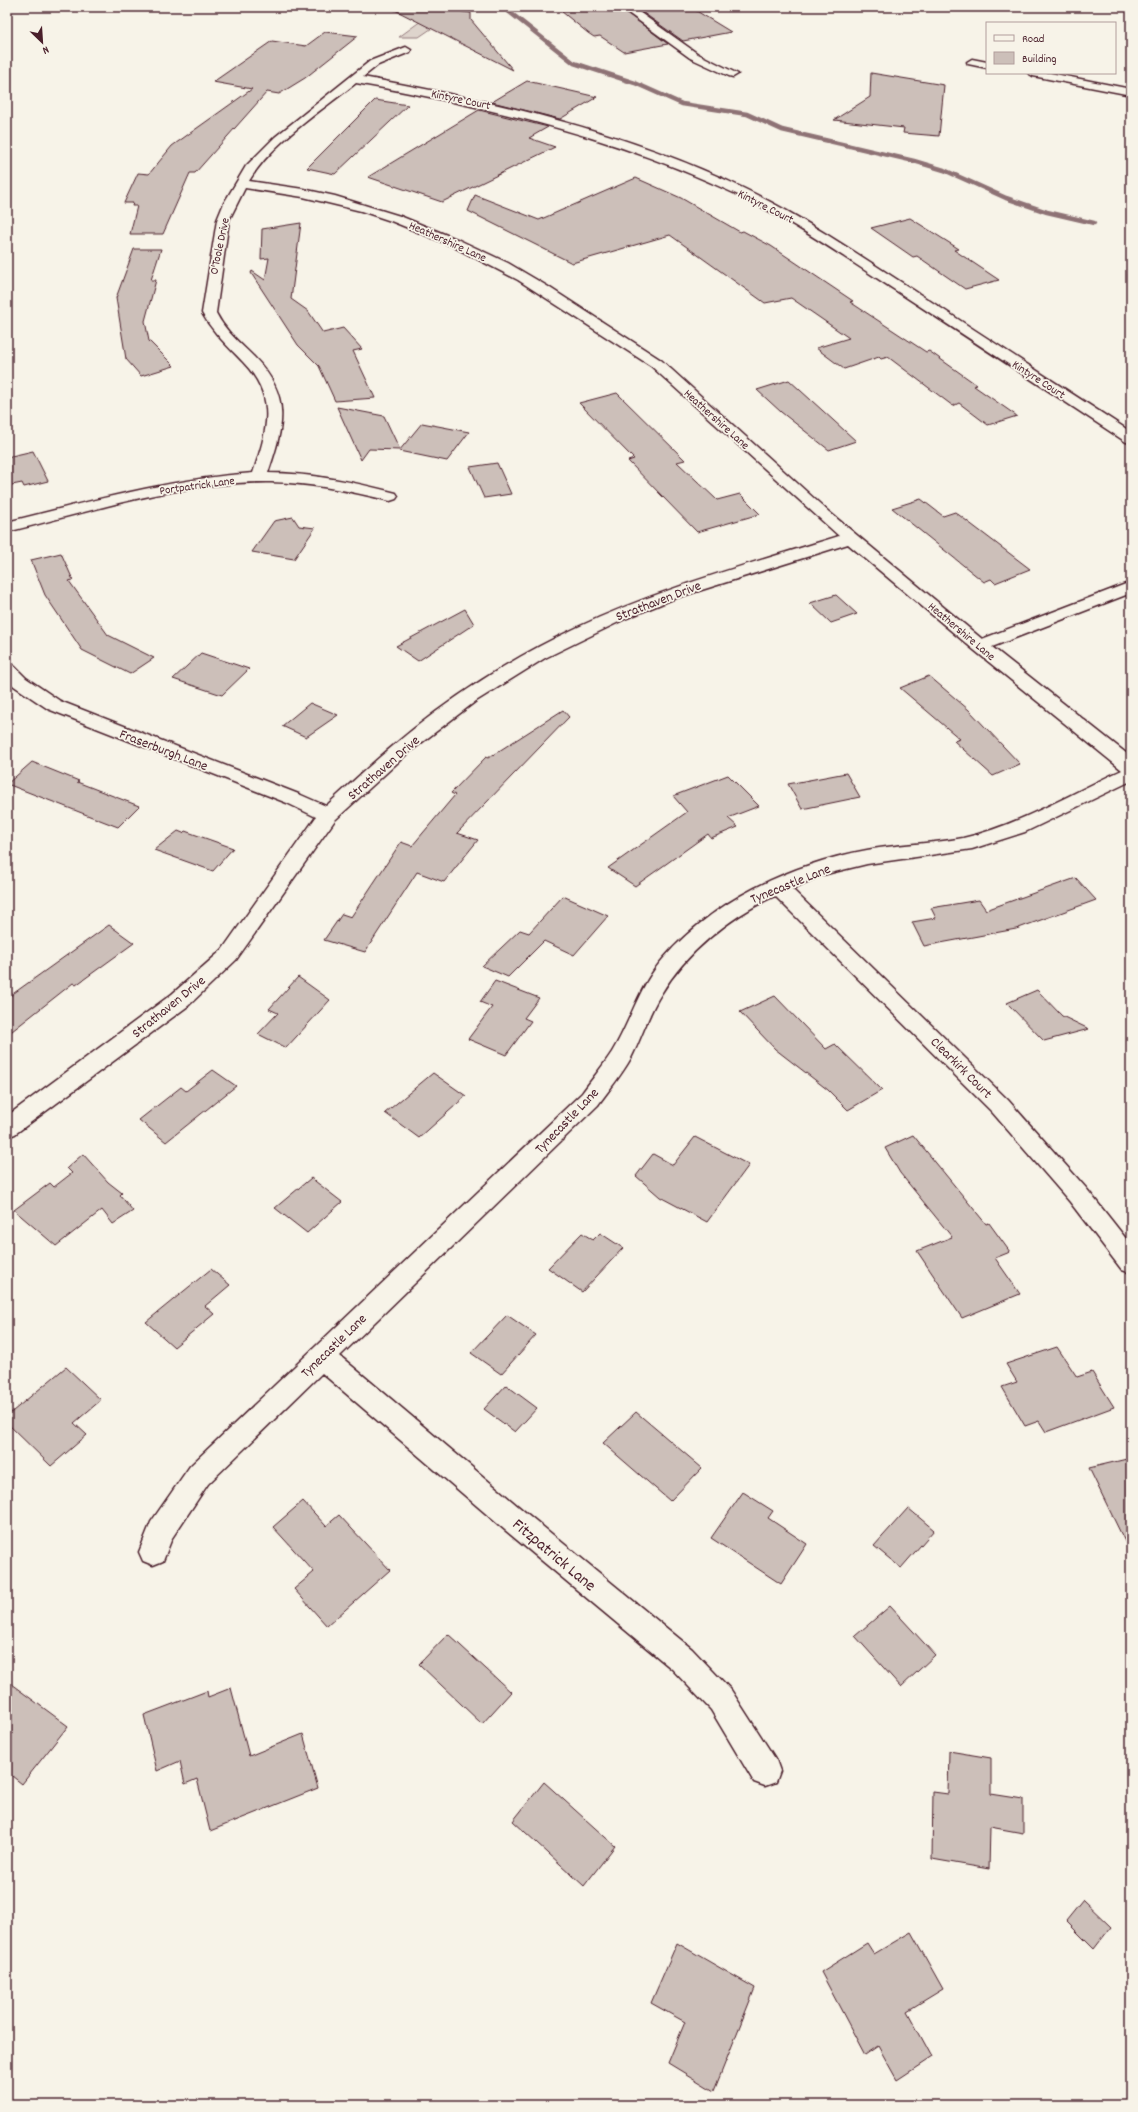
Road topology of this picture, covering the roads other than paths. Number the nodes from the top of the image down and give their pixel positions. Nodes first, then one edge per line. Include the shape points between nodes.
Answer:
1 (625, 7) edge
2 (406, 50) dead end
3 (972, 62) dead end
4 (986, 64) edge
5 (733, 74) dead end
6 (1038, 74) edge
7 (353, 79) junction
8 (1131, 92) edge
9 (241, 184) junction
10 (1131, 439) edge
11 (259, 478) junction
12 (390, 496) dead end
13 (7, 527) edge
14 (850, 538) junction
15 (1131, 587) edge
16 (980, 646) junction
17 (7, 669) edge
18 (1131, 767) edge
19 (1131, 773) edge
20 (328, 815) junction
21 (777, 886) junction
22 (7, 1128) edge
23 (1131, 1263) edge
24 (322, 1357) junction
25 (153, 1552) dead end
26 (765, 1771) dead end

1 - 5 street via 694,56
2 - 7 street, O'Toole Drive via 374,63
3 - 4 street
6 - 8 street
7 - 9 street, O'Toole Drive via 279,138 250,169
7 - 10 street, Kintyre Court via 466,100 566,125 637,148 739,191 812,231
9 - 11 street, O'Toole Drive via 223,220 208,313 221,334 260,374 273,403 274,428
9 - 14 street, Heathershire Lane via 279,188 372,211 427,231 491,260 656,363
11 - 12 street, Portpatrick Lane via 316,481
11 - 13 street, Portpatrick Lane via 164,489
14 - 16 street, Heathershire Lane
14 - 20 street, Strathaven Drive via 667,595 580,632 504,675 427,728
15 - 16 street
16 - 18 street, Heathershire Lane
17 - 20 street, Fraserburgh Lane via 20,682 54,705 294,799
19 - 21 street, Tynecastle Lane via 1018,827 965,844 867,857 816,870
20 - 22 street, Strathaven Drive via 229,955 180,1000
21 - 23 street, Clearkirk Court via 1000,1106 1078,1195
21 - 24 street, Tynecastle Lane via 744,902 695,939 670,965 651,991 621,1056 590,1098
24 - 25 street, Tynecastle Lane via 199,1475 161,1531
24 - 26 street, Fitzpatrick Lane via 514,1521 682,1659 721,1700

